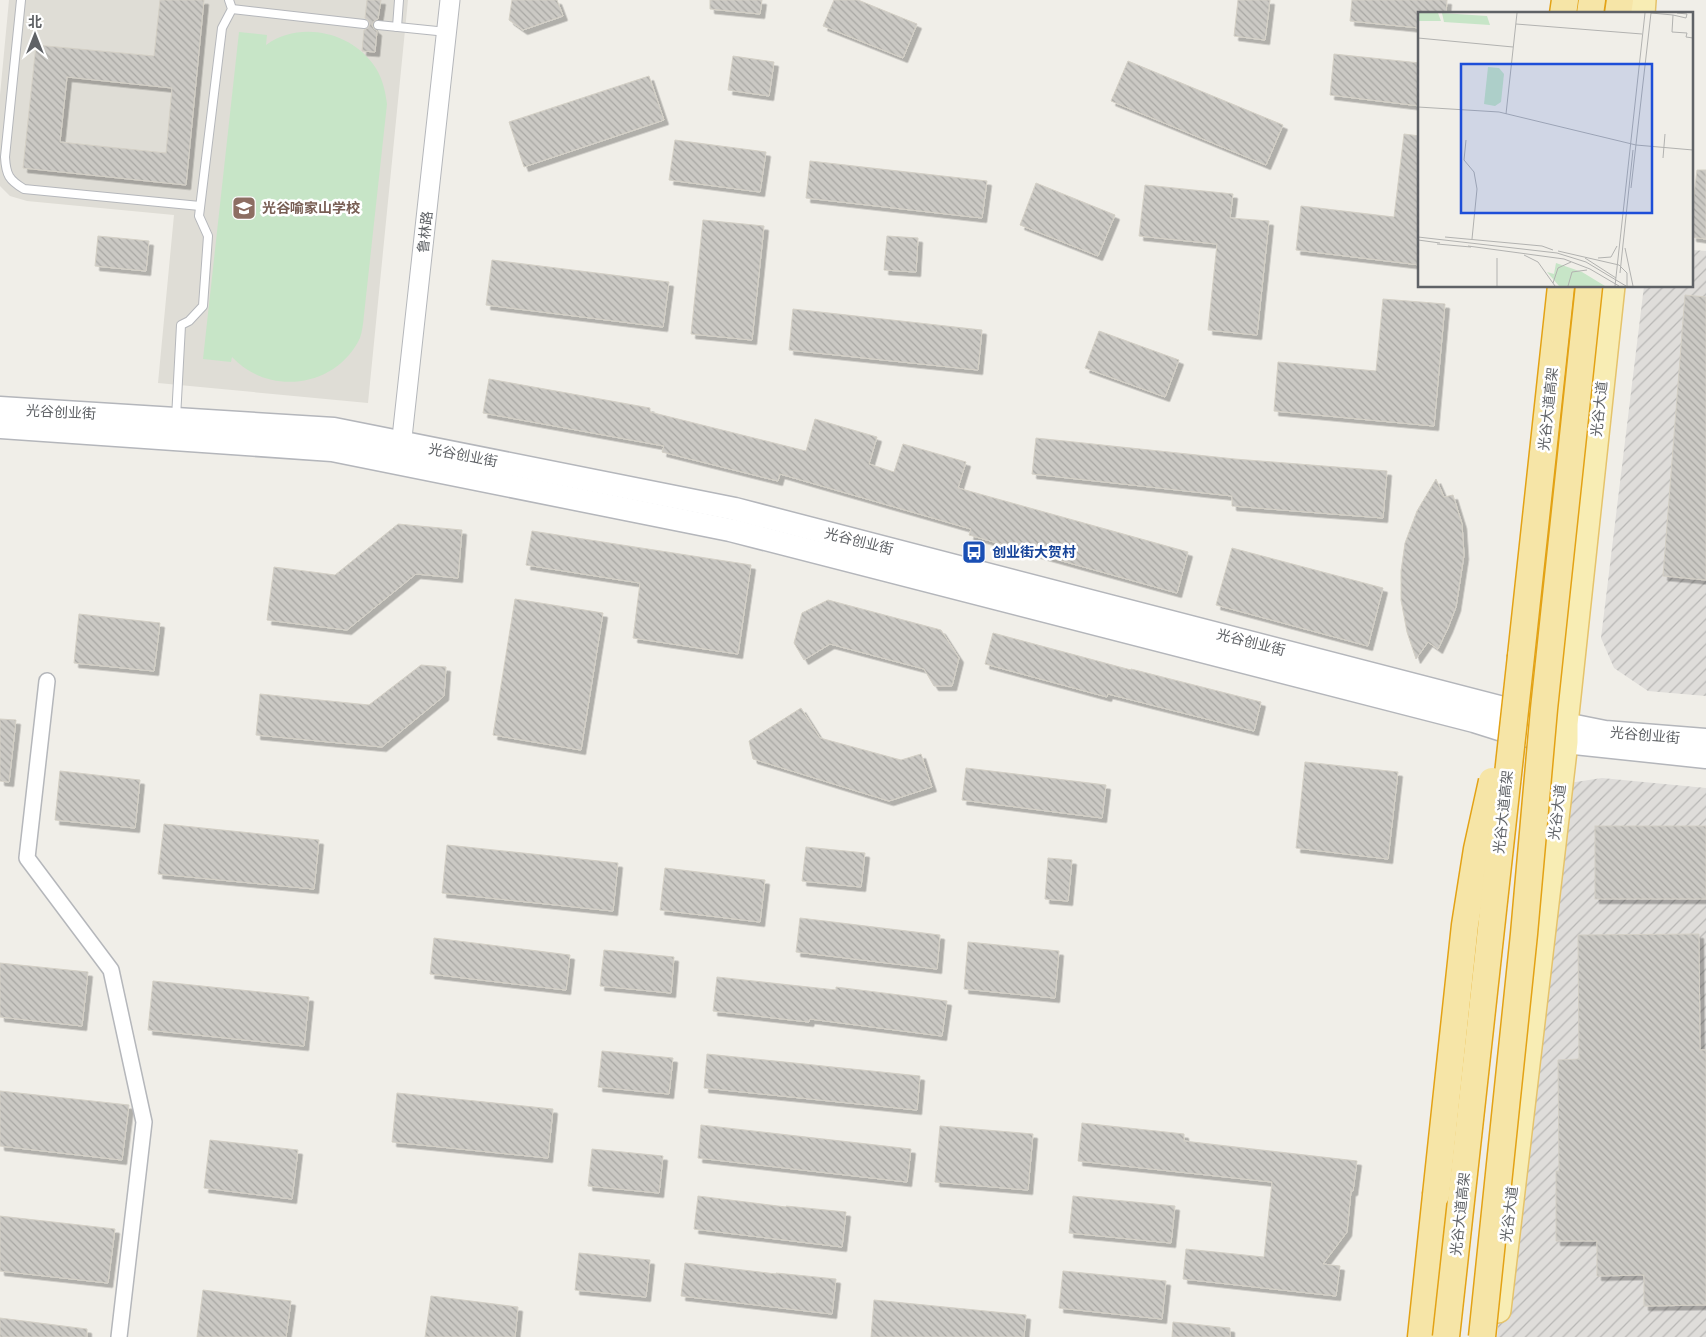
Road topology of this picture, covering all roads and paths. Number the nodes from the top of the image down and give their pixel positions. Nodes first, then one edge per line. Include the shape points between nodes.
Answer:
1 (21, 0) edge
2 (229, 0) edge
3 (399, 0) edge
4 (450, 0) edge
5 (232, 9) junction
6 (364, 24) dead end
7 (378, 25) dead end
8 (397, 27) junction
9 (447, 32) junction
10 (200, 206) junction
11 (1553, 288) edge
12 (1561, 288) edge
13 (1589, 288) edge
14 (1612, 288) edge
15 (0, 408) edge
16 (0, 428) edge
17 (175, 429) junction
18 (400, 453) junction
19 (1521, 656) junction
20 (47, 681) dead end
21 (1515, 722) junction
22 (1565, 733) junction
23 (1706, 740) edge
24 (1706, 757) edge
25 (119, 1337) edge
26 (1421, 1337) edge
27 (1434, 1337) edge
28 (1446, 1337) edge
29 (1482, 1337) edge
30 (1494, 1337) edge

1 - 10 lane via 5,157 13,182 24,189
2 - 5 lane
3 - 8 lane
4 - 9 street, 鲁林路
5 - 6 lane
5 - 10 lane via 222,28
7 - 8 lane
8 - 9 lane
9 - 18 street, 鲁林路
10 - 17 lane via 199,216 208,236 203,306 181,325
11 - 21 main road via 1510,649
12 - 19 highway, 光谷大道高架
13 - 29 highway, 光谷大道高架, bridge
14 - 22 main road, 光谷大道
15 - 17 main road, 光谷创业街
16 - 17 main road, 光谷创业街
17 - 18 main road, 光谷创业街 via 332,450
18 - 21 main road, 光谷创业街 via 735,509
19 - 26 highway, bridge via 1477,849 1465,924
19 - 28 highway, 光谷大道高架, bridge
20 - 25 street via 27,858 112,970 144,1122
21 - 22 main road, 光谷创业街
21 - 27 main road via 1500,773
22 - 23 main road, 光谷创业街 via 1605,732
22 - 24 main road, 光谷创业街
22 - 30 main road, 光谷大道

